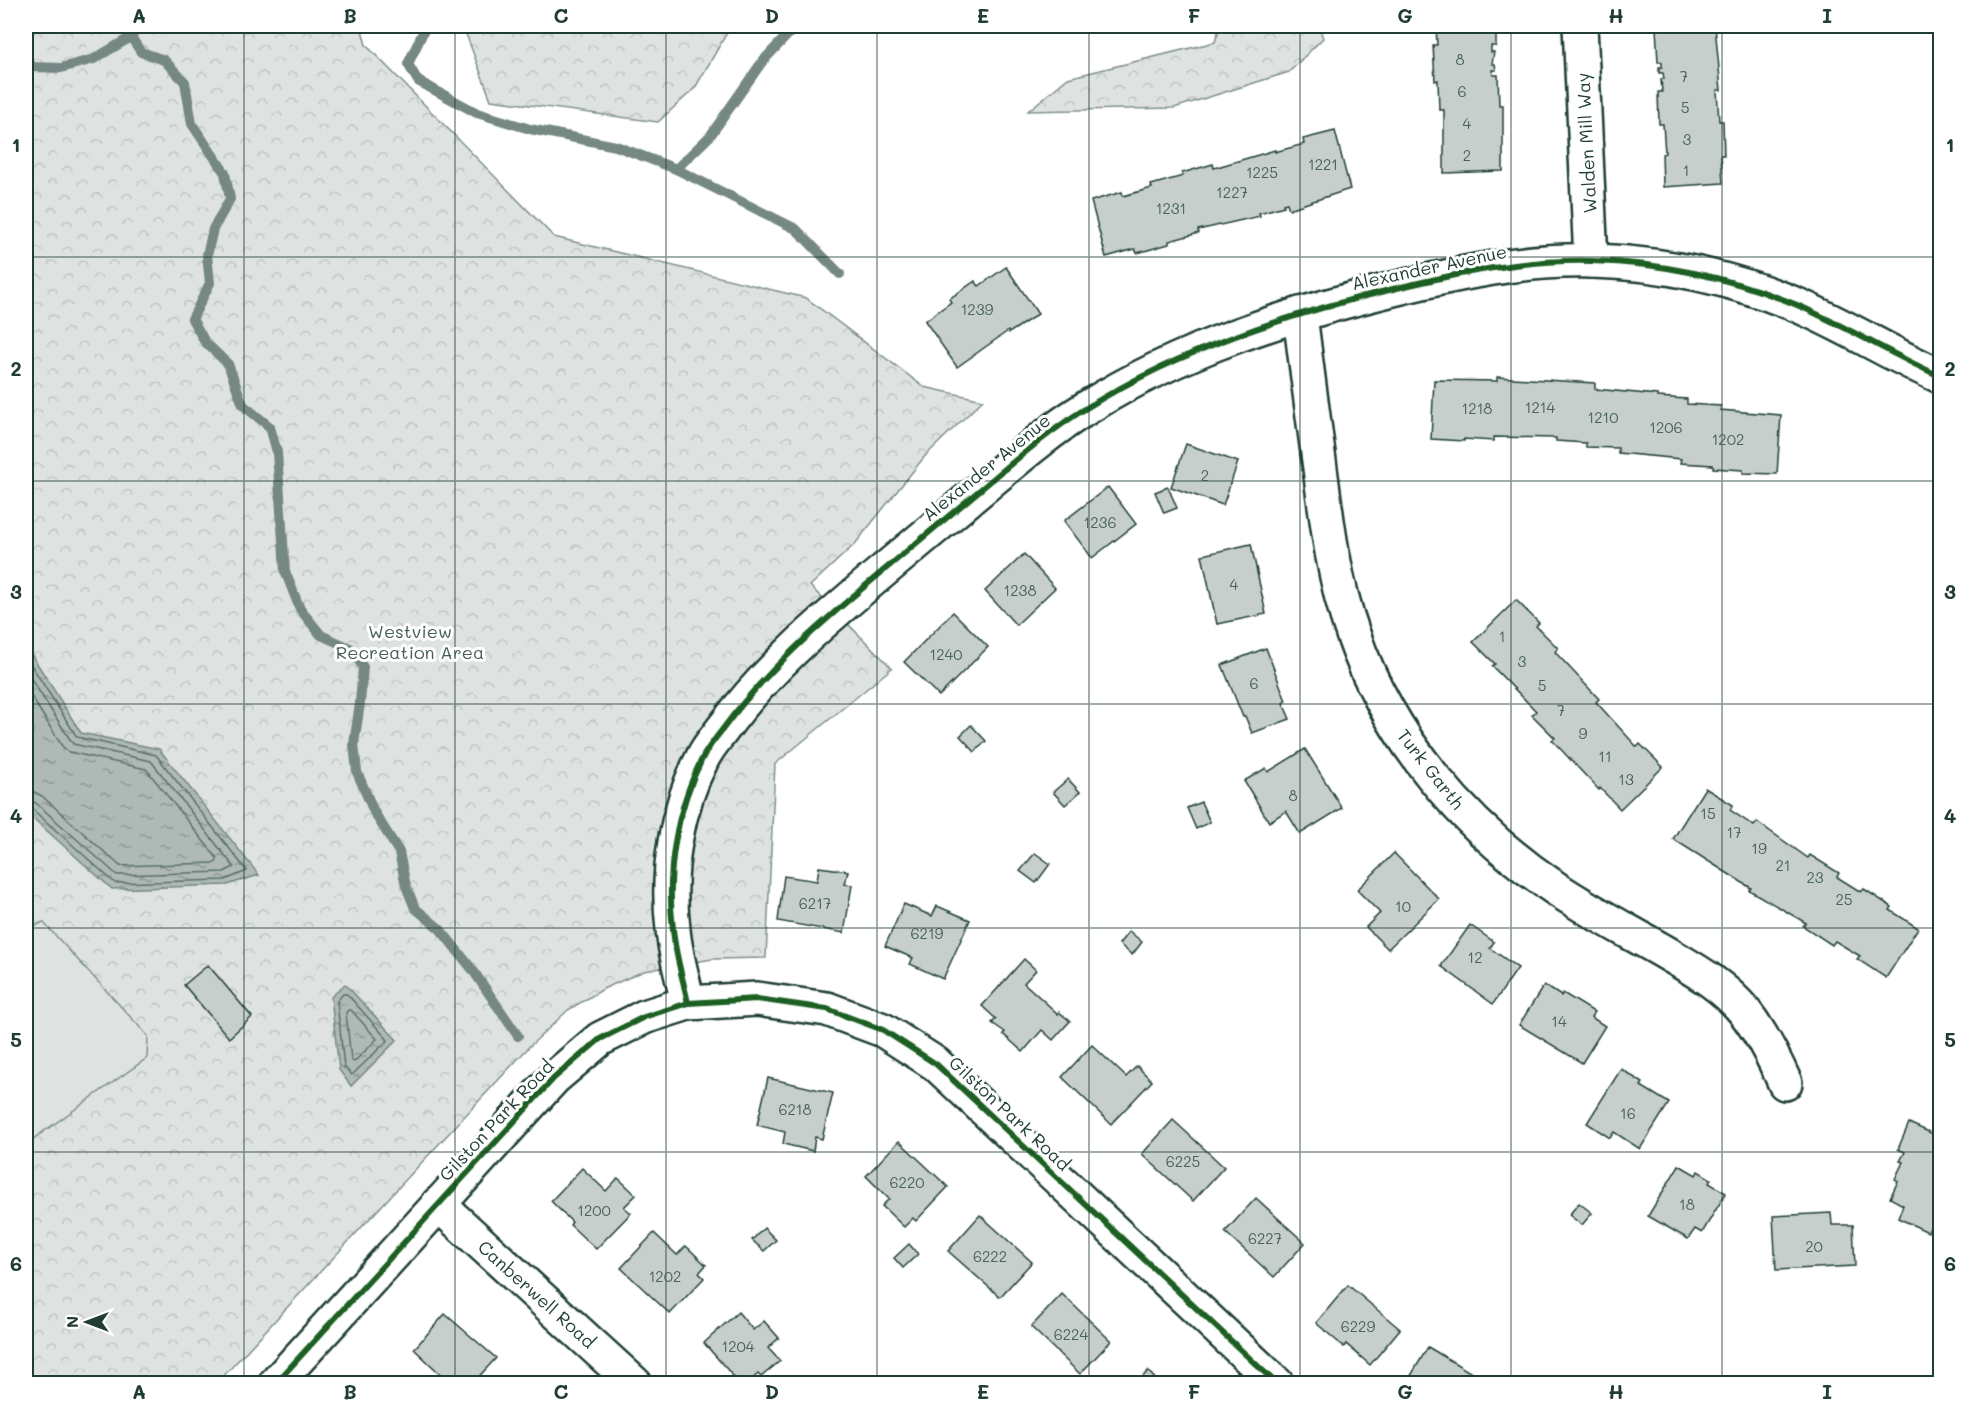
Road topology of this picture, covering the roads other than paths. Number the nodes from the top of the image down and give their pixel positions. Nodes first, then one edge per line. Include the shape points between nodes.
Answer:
1 (1580, 26) edge
2 (1591, 261) junction
3 (1299, 314) junction
4 (1941, 376) edge
5 (688, 1003) junction
6 (1785, 1083) dead end
7 (438, 1204) junction
8 (275, 1383) edge
9 (635, 1383) edge
10 (1277, 1383) edge

1 - 2 street, Walden Mill Way
2 - 3 street, Alexander Avenue via 1518,263 1453,274
2 - 4 street, Alexander Avenue via 1652,265 1752,288 1800,307
3 - 5 street, Alexander Avenue via 1156,369 1087,408 1028,449 822,622 756,688 704,754 676,832 670,882 673,930
3 - 6 street, Turk Garth via 1338,579 1352,634 1370,677 1407,743 1452,800 1507,852 1555,888 1709,979 1744,1010 1769,1046
5 - 7 street, Gilston Park Road via 644,1017 600,1039 554,1078
5 - 10 street, Gilston Park Road via 757,999 828,1009 883,1030 936,1064
7 - 8 street, Gilston Park Road
7 - 9 street, Canberwell Road

